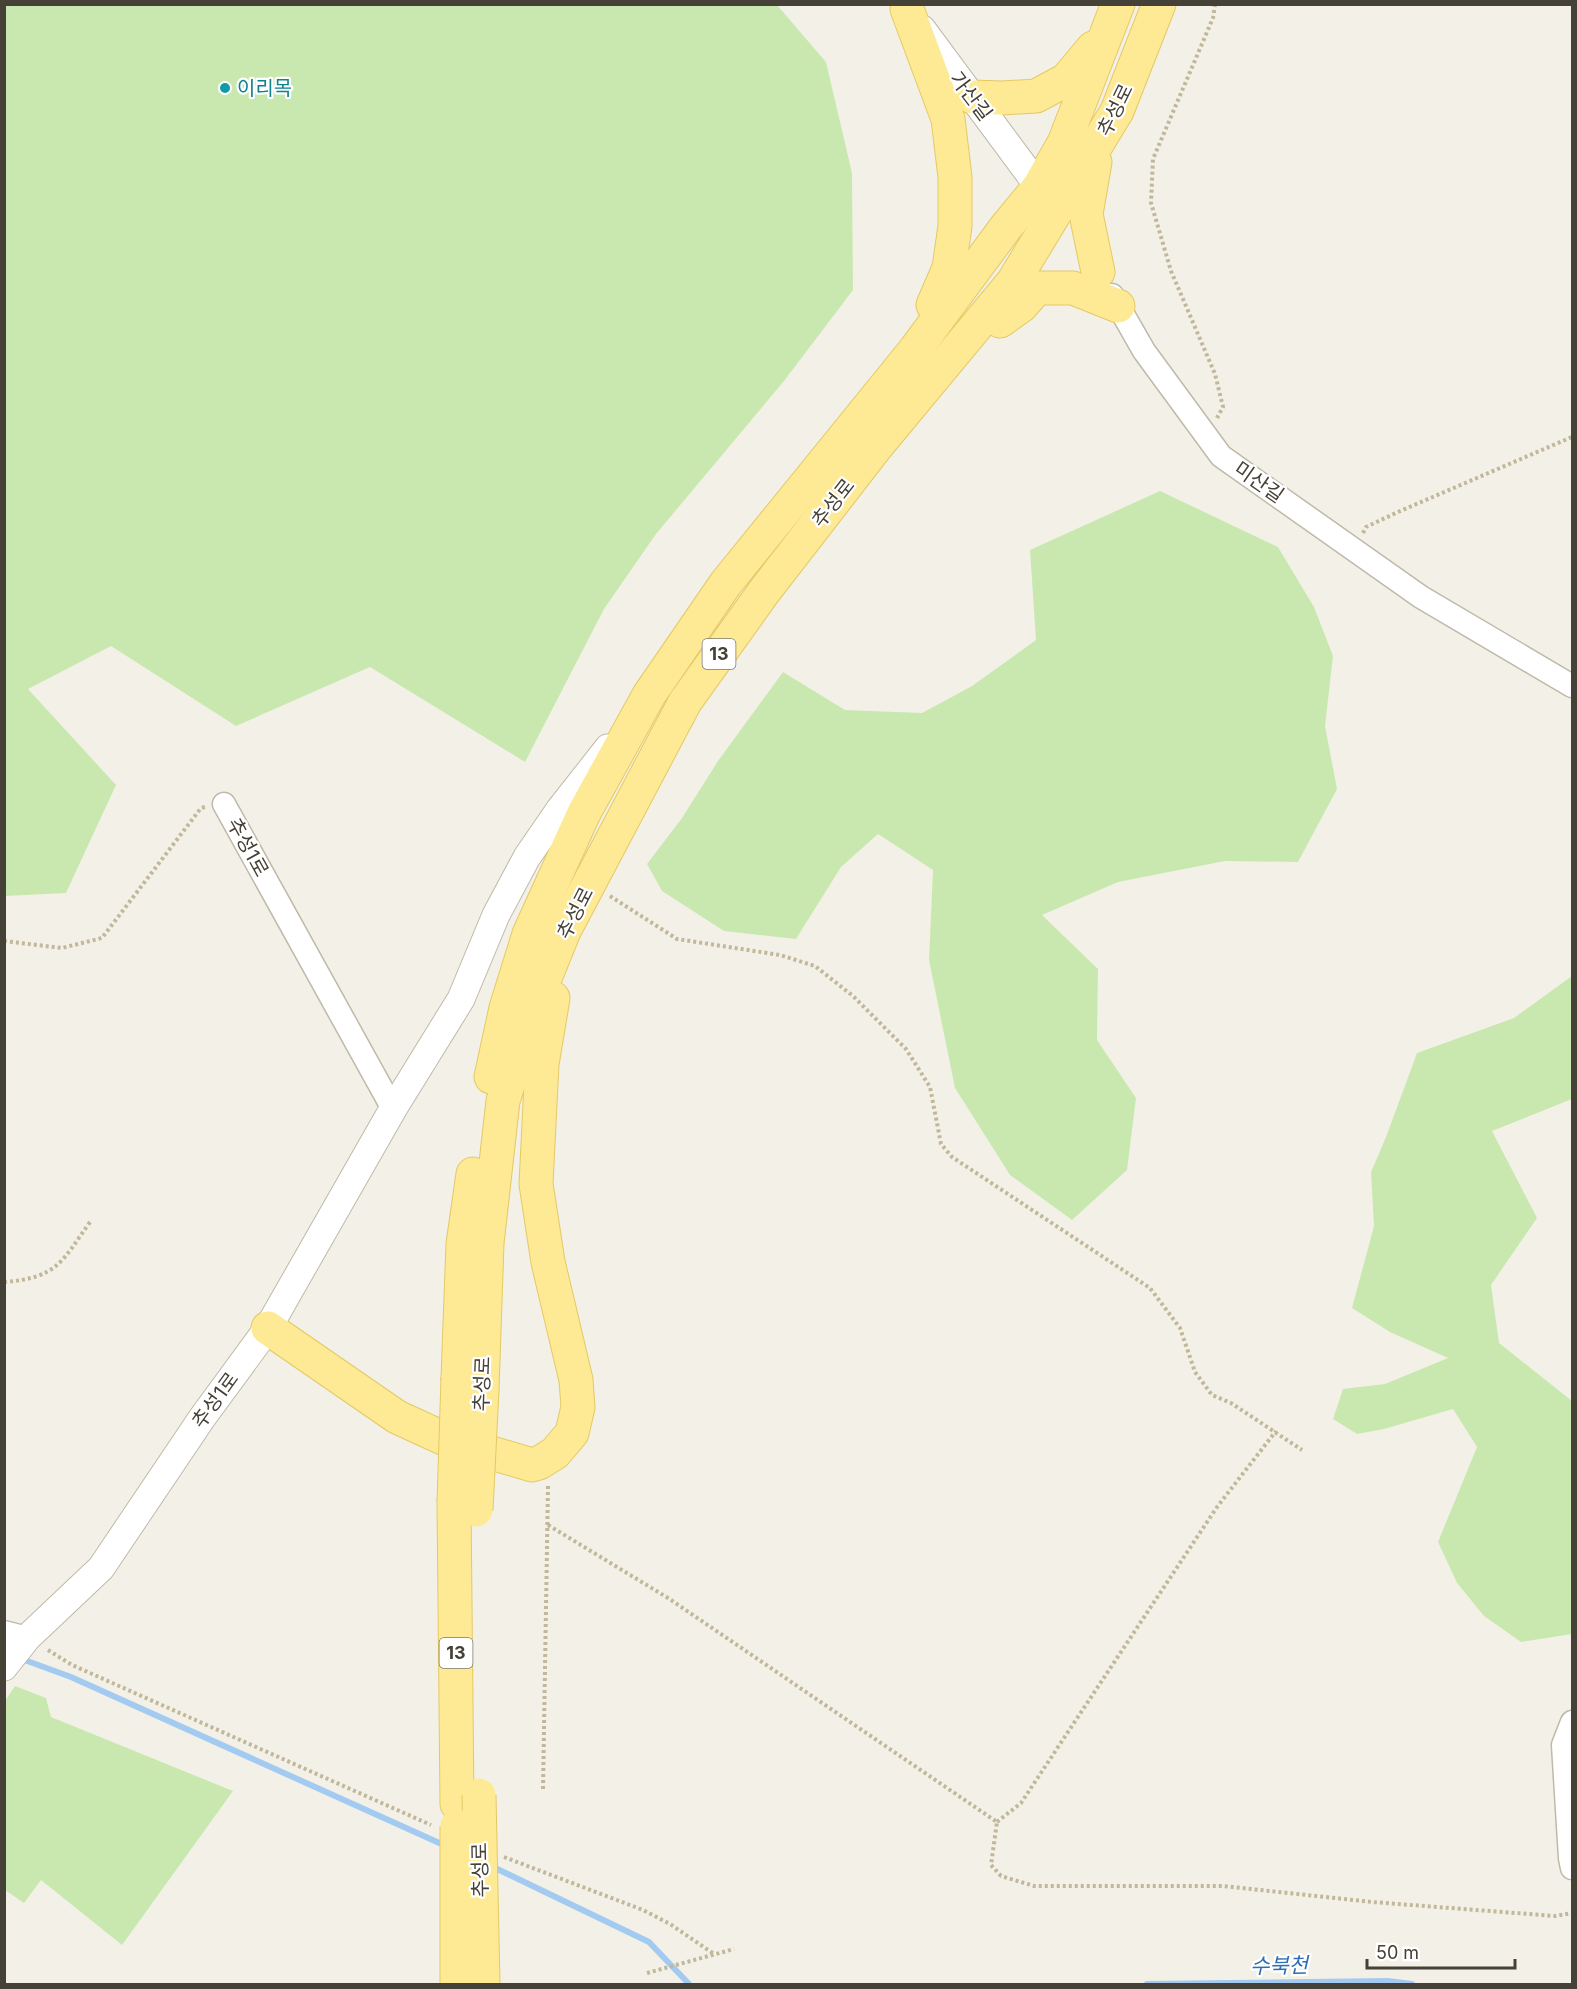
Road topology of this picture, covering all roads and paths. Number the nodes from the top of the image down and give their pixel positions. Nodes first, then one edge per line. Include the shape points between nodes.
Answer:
1 (1159, 4) edge
2 (1215, 4) edge
3 (905, 7) edge
4 (1113, 18) edge
5 (972, 97) junction
6 (1097, 146) junction
7 (1050, 195) junction
8 (1098, 272) junction
9 (1118, 306) junction
10 (915, 350) junction
11 (952, 356) junction
12 (1572, 437) edge
13 (1208, 438) junction
14 (1355, 550) junction
15 (1572, 686) edge
16 (649, 695) junction
17 (224, 804) joint
18 (591, 882) junction
19 (564, 931) junction
20 (4, 941) edge
21 (393, 1109) junction
22 (90, 1222) dead end
23 (4, 1282) edge
24 (268, 1328) junction
25 (470, 1384) junction
26 (1276, 1431) junction
27 (1302, 1450) dead end
28 (539, 1463) junction
29 (548, 1525) junction
30 (13, 1647) edge
31 (1572, 1722) edge
32 (543, 1788) dead end
33 (459, 1809) junction
34 (997, 1822) junction
35 (496, 1854) dead end
36 (1572, 1868) edge
37 (1572, 1913) edge
38 (734, 1949) dead end
39 (714, 1954) junction
40 (647, 1973) dead end
41 (457, 1984) edge
42 (483, 1984) edge

1 - 6 main road, 추성로 / 13 via 1117,111
2 - 13 path via 1213,18 1153,159 1151,203 1172,271 1215,374 1222,407
3 - 5 street, 가산길
3 - 10 main road via 948,119 955,177 955,226 949,268
4 - 5 main road via 1065,80 1036,96
4 - 7 main road, 추성로 / 13 via 1064,143
5 - 7 street, 가산길
6 - 7 main road, 추성로 / 13
6 - 8 main road via 1086,214
7 - 8 street, 미산길 via 1070,210
7 - 10 main road, 추성로 / 13 via 1006,227
7 - 11 main road, 추성로 / 13 via 1013,282
8 - 9 street, 미산길
9 - 11 main road via 1073,288 1037,288 1021,306
9 - 13 street, 미산길 via 1144,351
10 - 16 main road, 추성로 / 13 via 726,583
11 - 18 main road, 추성로 / 13 via 791,556 685,702
12 - 14 path via 1366,527
13 - 14 street, 미산길 via 1221,456
14 - 15 street, 미산길 via 1421,597
16 - 21 street, 추성1로 via 527,857 496,915 461,999
16 - 25 main road, 추성로 / 13 via 584,813 529,934 506,1008 476,1148 463,1244
17 - 20 path, 추성1로 via 201,808 102,938 62,948
17 - 21 street, 추성1로
18 - 19 main road, 추성로 / 13
18 - 26 path via 677,939 780,955 815,966 853,996 906,1049 930,1087 941,1144 952,1157 1150,1288 1180,1328 1195,1372 1212,1395
19 - 25 main road, 추성로 / 13 via 529,1018 503,1101
19 - 28 main road via 542,1064 536,1184 548,1262 576,1380 578,1407 572,1432 555,1453
21 - 24 street, 추성1로
22 - 23 path via 60,1264 46,1274
24 - 28 main road via 398,1417 445,1439 532,1465
24 - 30 street, 추성1로 via 101,1568
25 - 33 main road, 추성로 / 13, bridge
26 - 27 path
26 - 34 path via 1217,1506 1021,1803
28 - 29 path via 548,1479
29 - 32 path
29 - 34 path via 668,1598
30 - 33 path via 72,1665
31 - 36 street via 1563,1745
33 - 41 main road, 추성로 / 13, bridge
33 - 42 main road, 추성로 / 13, bridge
34 - 37 path via 991,1865 1001,1876 1034,1886 1223,1886 1394,1904 1555,1916
35 - 39 path via 643,1910
38 - 39 path
39 - 40 path

